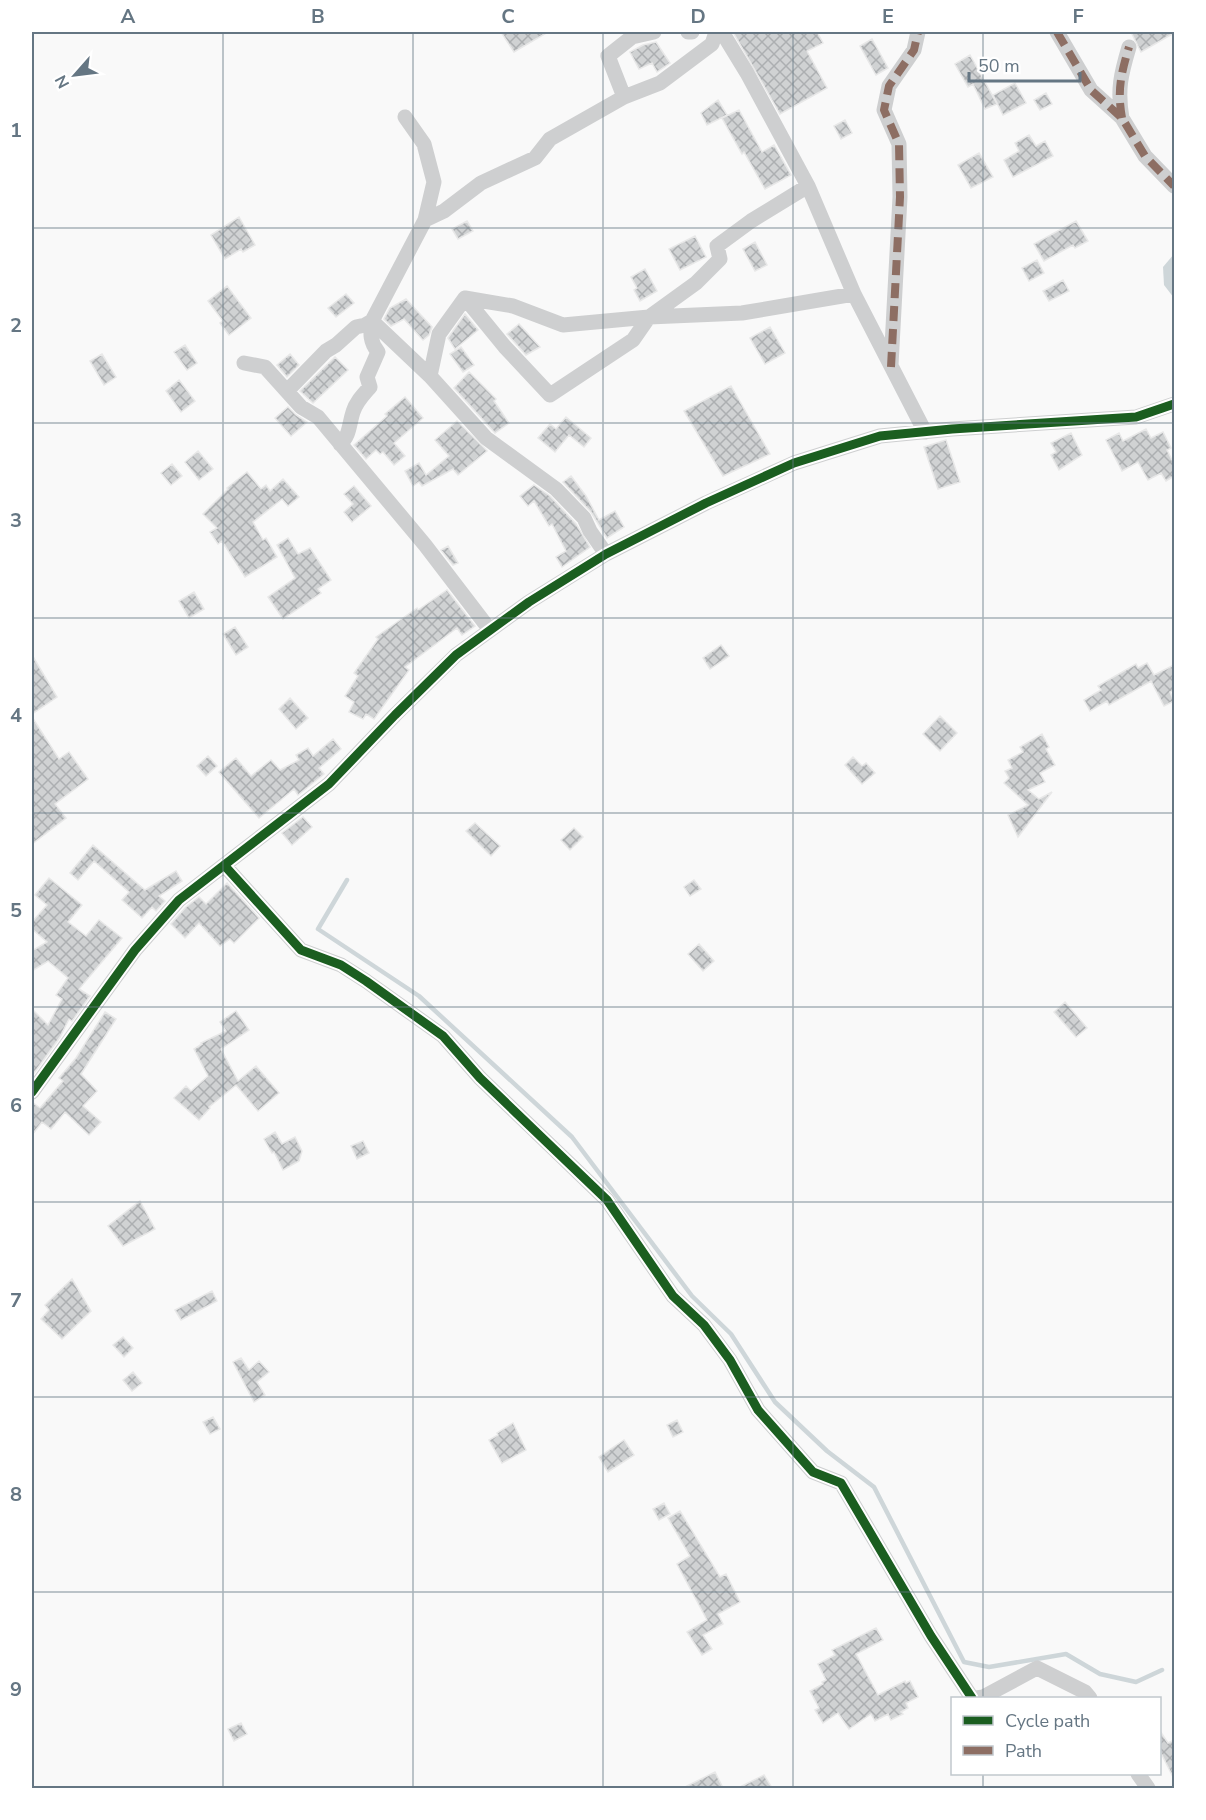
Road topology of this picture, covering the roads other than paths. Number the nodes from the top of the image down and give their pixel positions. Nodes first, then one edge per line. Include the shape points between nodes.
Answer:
1 (654, 32) edge
2 (716, 32) edge
3 (722, 32) edge
4 (918, 32) edge
5 (1057, 32) edge
6 (1129, 47) dead end
7 (624, 97) junction
8 (405, 117) dead end
9 (1122, 118) junction
10 (808, 186) junction
11 (1174, 186) edge
12 (425, 220) junction
13 (854, 294) junction
14 (465, 298) junction
15 (648, 317) junction
16 (372, 321) junction
17 (244, 363) dead end
18 (891, 367) junction
19 (430, 376) junction
20 (288, 390) junction
21 (1174, 404) edge
22 (925, 432) junction
23 (340, 444) junction
24 (606, 554) junction
25 (490, 630) junction
26 (224, 865) junction
27 (32, 1092) edge
28 (973, 1697) edge
29 (983, 1697) edge
30 (1089, 1697) edge
31 (1139, 1775) edge
32 (1148, 1788) edge

1 - 7 street via 632,37 608,56
2 - 7 street via 712,44 660,83
3 - 10 street
4 - 18 street via 914,50 890,86 884,110 898,144 900,187
5 - 9 street via 1091,90
6 - 9 street via 1120,79
7 - 12 street via 550,139 535,158 481,183
8 - 12 street via 424,144 434,182
9 - 11 street via 1145,156
10 - 13 street
10 - 15 street via 717,246 720,259 696,283
12 - 16 street
13 - 15 street via 742,314
13 - 18 street
14 - 15 street via 513,306 563,326
14 - 15 street via 550,395 633,340
14 - 19 street via 439,334
16 - 19 street
16 - 20 street via 356,327 326,351
16 - 23 street via 372,344 378,352 368,377 370,387 359,399 347,438
17 - 20 street via 265,367
18 - 22 street
19 - 24 street via 486,438 556,489 584,518
20 - 23 street
21 - 22 street via 1136,417
22 - 24 street via 880,436 794,462
23 - 25 street
24 - 25 street
25 - 26 street via 456,655 329,784
26 - 27 street via 178,900 135,950
26 - 28 street via 301,950 341,965 443,1036 607,1200 673,1296 704,1325 730,1360 758,1410 813,1472 841,1483 931,1636
29 - 30 street via 1037,1668
31 - 32 street

